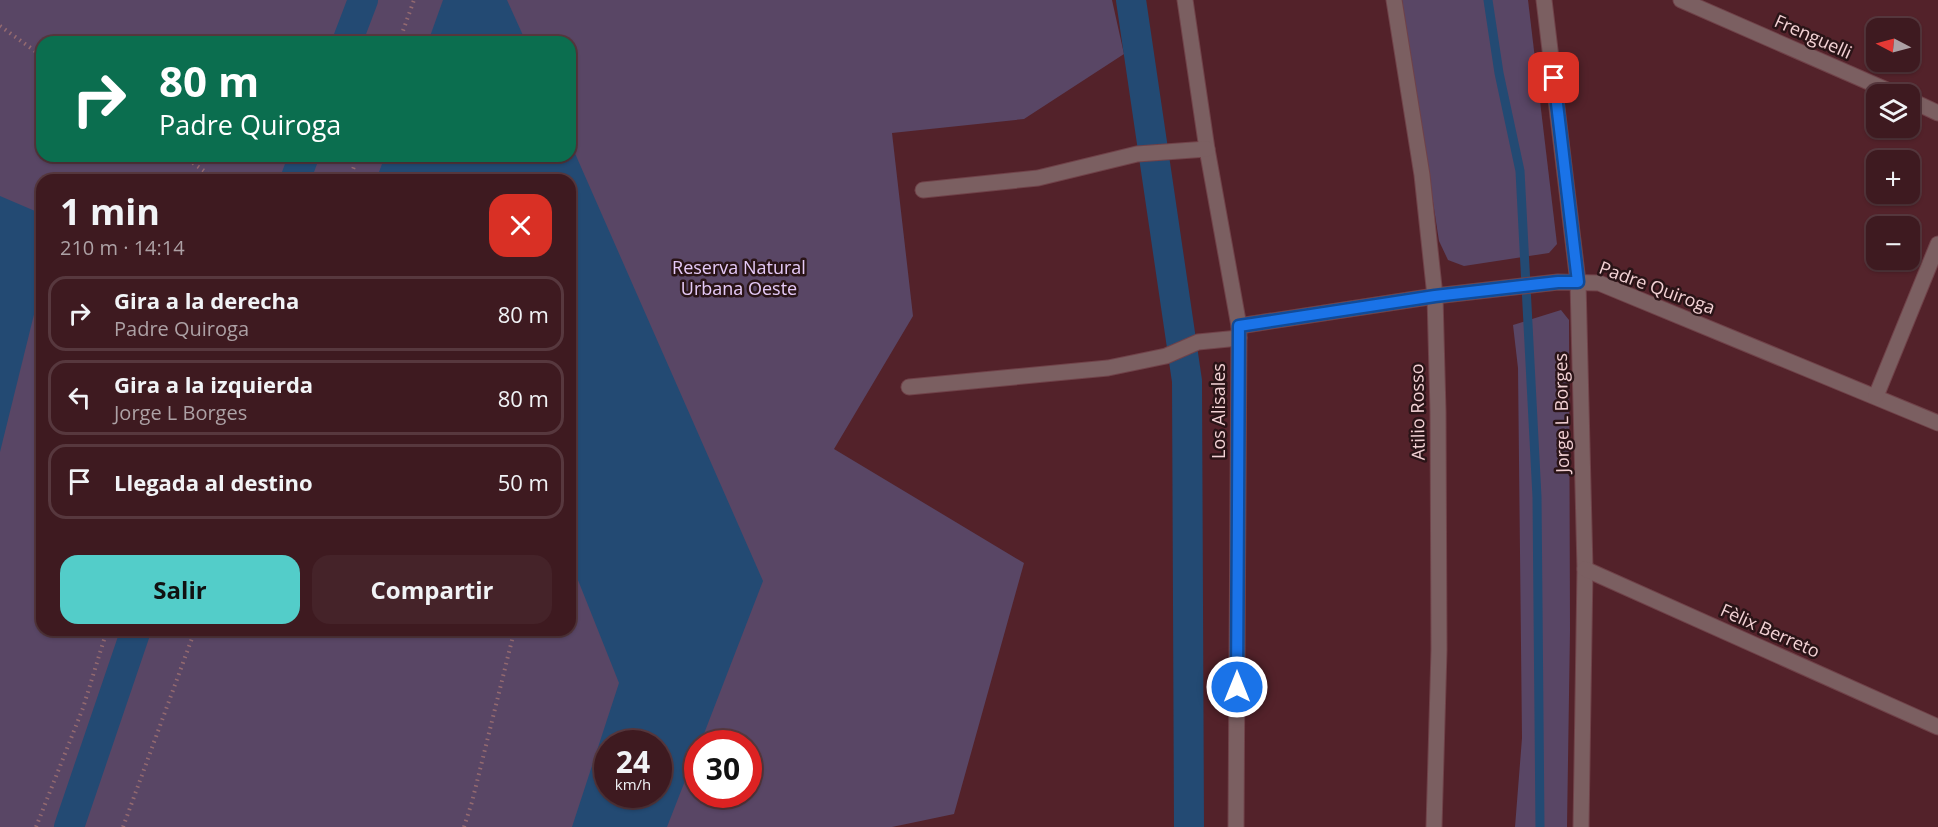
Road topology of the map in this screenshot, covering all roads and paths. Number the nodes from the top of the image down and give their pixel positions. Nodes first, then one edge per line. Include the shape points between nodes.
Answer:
1 (414, 0) edge
2 (1185, 0) edge
3 (1394, 0) edge
4 (1544, 0) edge
5 (1681, 0) edge
6 (0, 26) edge
7 (401, 36) edge
8 (36, 52) edge
9 (1873, 84) edge
10 (1920, 105) edge
11 (1938, 113) edge
12 (1207, 149) junction
13 (192, 162) edge
14 (208, 174) edge
15 (923, 190) dead end
16 (1938, 244) edge
17 (1578, 282) junction
18 (1435, 296) junction
19 (1239, 332) junction
20 (909, 387) dead end
21 (1876, 396) junction
22 (1938, 423) edge
23 (1585, 569) junction
24 (105, 636) edge
25 (193, 636) edge
26 (513, 636) edge
27 (1938, 727) edge
28 (36, 827) edge
29 (123, 827) edge
30 (464, 827) edge
31 (1236, 827) edge
32 (1434, 827) edge
33 (1581, 827) edge

1 - 7 path
2 - 12 street, Los Alisales
3 - 18 street, Atilio Rosso via 1422,175
4 - 17 street, Jorge L Borges
5 - 9 street, Frenguelli
6 - 8 path
10 - 11 street
12 - 15 street via 1137,154 1038,178
12 - 19 street, Los Alisales
13 - 14 path
16 - 21 street
17 - 18 street, Padre Quiroga
17 - 21 street, Padre Quiroga via 1599,283
17 - 23 street, Jorge L Borges
18 - 19 street, Padre Quiroga
18 - 32 street, Atilio Rosso via 1439,650
19 - 20 street, Padre Quiroga via 1198,342 1166,356 1108,368
19 - 31 street, Los Alisales
21 - 22 street, Padre Quiroga
23 - 27 street, Fèlix Berreto
23 - 33 street, Jorge L Borges
24 - 28 path via 83,708
25 - 29 path
26 - 30 path

